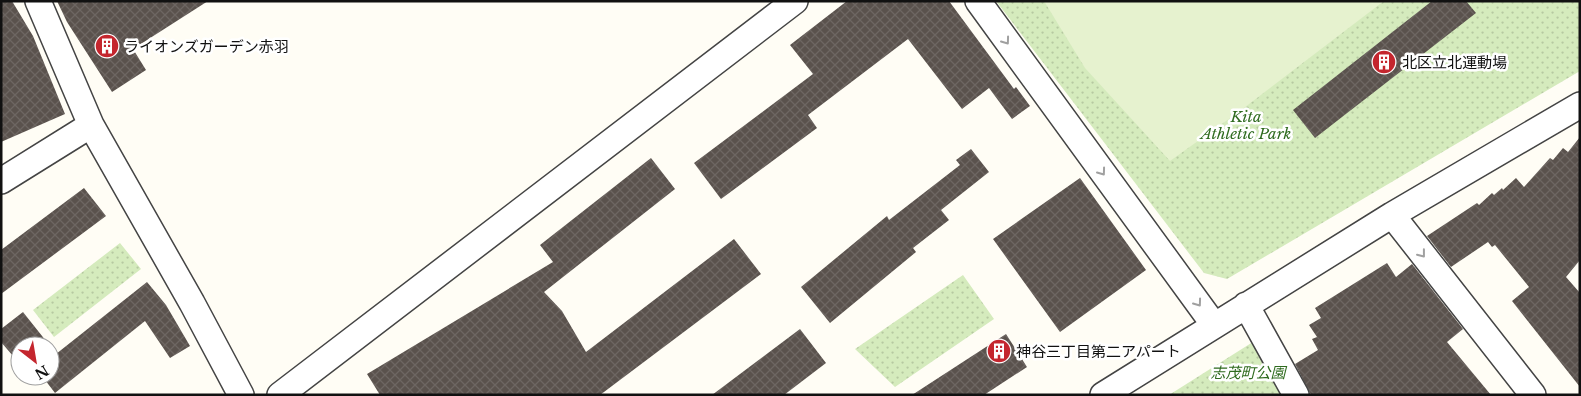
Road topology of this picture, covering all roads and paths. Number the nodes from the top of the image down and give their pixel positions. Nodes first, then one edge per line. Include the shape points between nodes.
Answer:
1 (38, 1) edge
2 (795, 1) edge
3 (978, 1) edge
4 (1580, 106) edge
5 (91, 125) junction
6 (1, 182) edge
7 (1392, 215) junction
8 (1246, 305) junction
9 (1214, 325) junction
10 (241, 395) edge
11 (280, 395) edge
12 (1103, 395) edge
13 (1296, 395) edge
14 (1533, 395) edge

1 - 5 street
2 - 11 street
3 -> 9 street
4 - 7 street
5 - 6 street
5 - 10 street
7 - 8 street
7 -> 14 street
8 - 9 street
8 - 13 street
9 - 12 street

